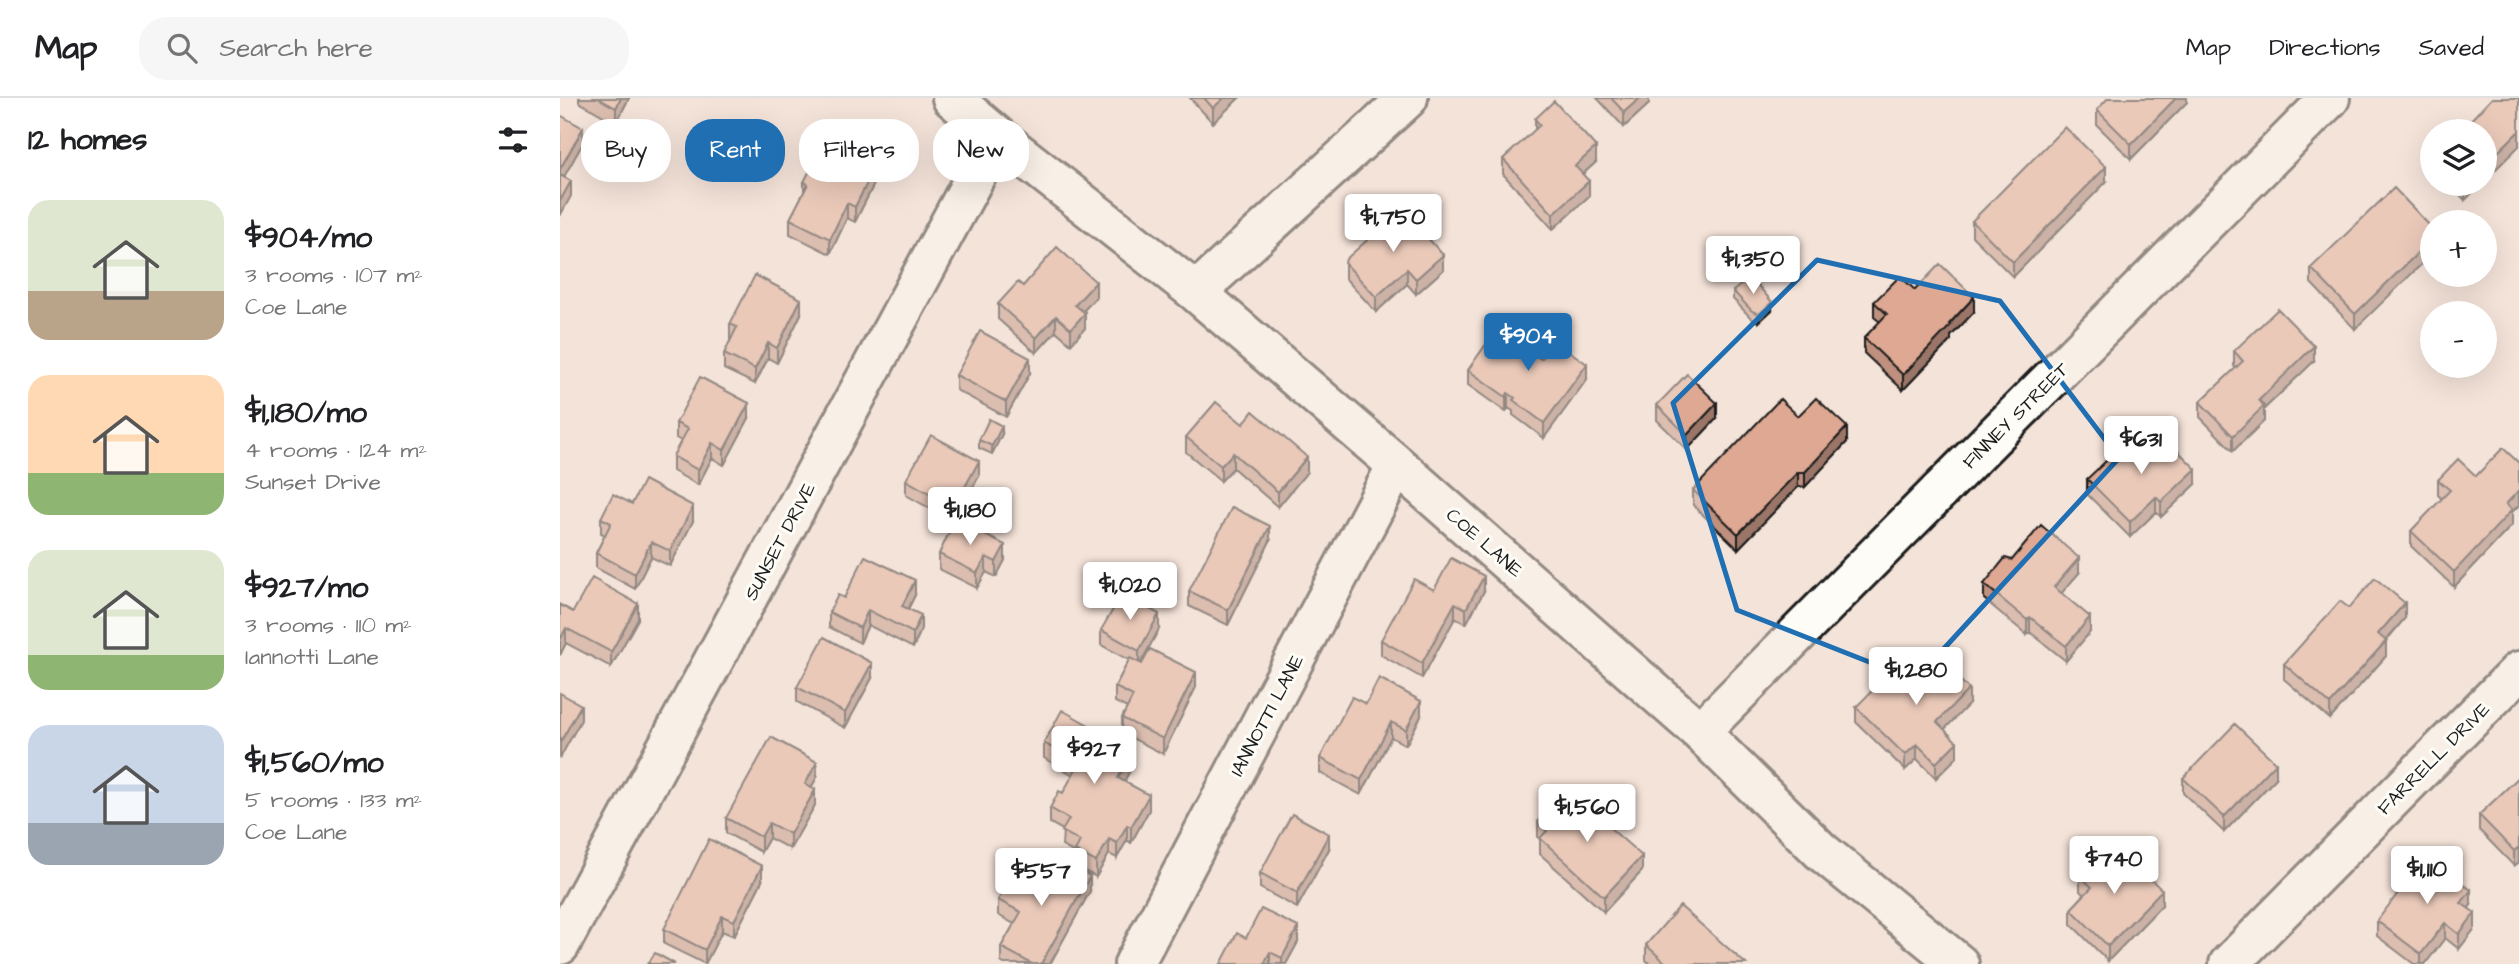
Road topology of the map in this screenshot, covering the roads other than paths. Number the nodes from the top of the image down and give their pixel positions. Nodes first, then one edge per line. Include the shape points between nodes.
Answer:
1 (952, 98) edge
2 (1408, 98) edge
3 (2330, 98) edge
4 (977, 119) edge
5 (1029, 161) edge
6 (972, 182) edge
7 (1196, 292) junction
8 (1397, 465) junction
9 (2519, 671) edge
10 (1700, 732) junction
11 (560, 945) edge
12 (1134, 964) edge
13 (1959, 964) edge
14 (2229, 964) edge

1 - 4 street, COE LANE
2 - 7 street
3 - 10 street, FINNEY STREET
5 - 7 street, COE LANE
6 - 11 street, SUNSET DRIVE
7 - 8 street, COE LANE
8 - 10 street, COE LANE
8 - 12 street, IANNOTTI LANE
9 - 14 street, FARRELL DRIVE
10 - 13 street, COE LANE via 1821,851

